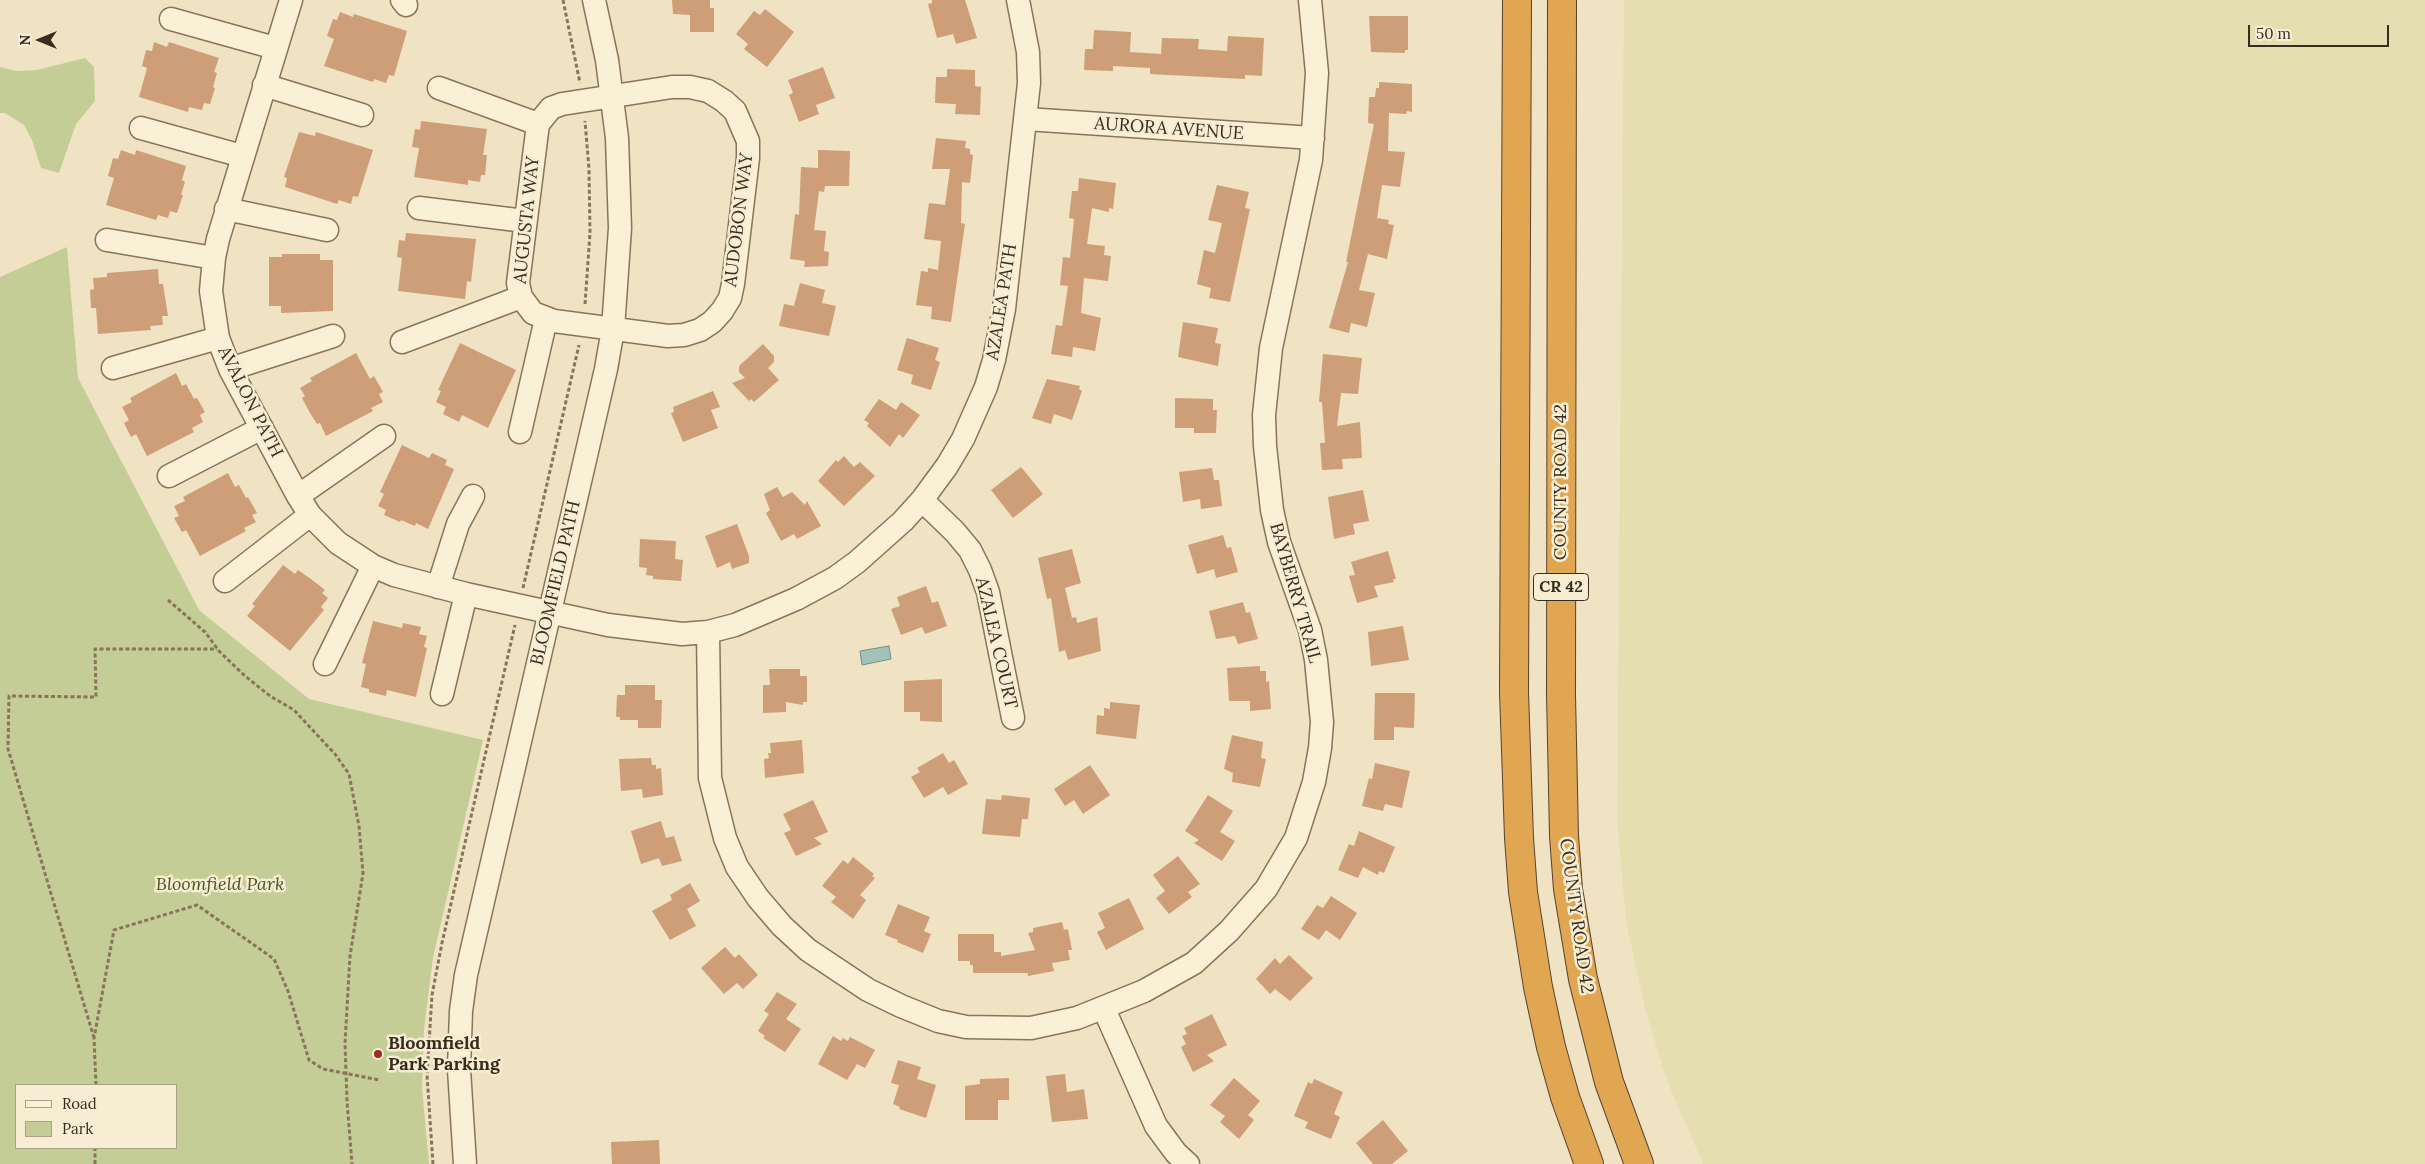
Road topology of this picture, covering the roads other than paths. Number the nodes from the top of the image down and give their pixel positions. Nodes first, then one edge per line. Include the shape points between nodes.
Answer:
1 (291, 0) edge
2 (594, 0) edge
3 (1018, 0) edge
4 (1310, 0) edge
5 (1517, 0) edge
6 (1562, 0) edge
7 (171, 19) dead end
8 (275, 48) junction
9 (264, 85) junction
10 (439, 88) dead end
11 (613, 96) junction
12 (362, 115) dead end
13 (1026, 119) junction
14 (538, 124) junction
15 (140, 128) dead end
16 (1313, 138) junction
17 (242, 156) junction
18 (419, 208) dead end
19 (226, 209) junction
20 (525, 222) junction
21 (327, 230) dead end
22 (106, 240) dead end
23 (214, 258) junction
24 (521, 297) junction
25 (546, 319) junction
26 (613, 329) junction
27 (333, 336) dead end
28 (218, 338) junction
29 (402, 342) dead end
30 (113, 368) dead end
31 (230, 368) junction
32 (262, 428) junction
33 (520, 432) dead end
34 (384, 436) dead end
35 (169, 476) dead end
36 (298, 496) junction
37 (473, 496) dead end
38 (922, 500) junction
39 (310, 515) junction
40 (373, 566) junction
41 (225, 581) dead end
42 (438, 587) junction
43 (466, 594) junction
44 (550, 611) junction
45 (708, 632) junction
46 (325, 664) dead end
47 (442, 694) dead end
48 (1013, 718) dead end
49 (1104, 1009) junction
50 (466, 1164) edge
51 (1188, 1164) edge
52 (1589, 1164) edge
53 (1639, 1164) edge

1 - 8 street, AVALON PATH
2 - 11 street, BLOOMFIELD PATH
3 - 13 street, AZALEA PATH via 1028,52
4 - 16 street, BAYBERRY TRAIL via 1316,74
5 - 52 highway, CR 42 via 1514,702 1519,838 1528,928 1541,1004 1565,1097
6 - 53 highway, COUNTY ROAD 42 / CR 42 via 1561,695 1564,836 1568,889 1583,979 1609,1082
7 - 8 street
8 - 9 street, AVALON PATH
9 - 12 street
9 - 17 street, AVALON PATH
10 - 14 street
11 - 14 street via 551,108
11 - 26 street, BLOOMFIELD PATH via 618,138 620,228
11 - 26 street, AUDOBON WAY via 672,87 708,91 734,111 748,141 733,284 730,298 722,311 700,330 684,335
13 - 16 street, AURORA AVENUE
13 - 38 street, AZALEA PATH via 1004,309 994,360 963,439
14 - 20 street, AUGUSTA WAY
15 - 17 street
16 - 49 street, BAYBERRY TRAIL via 1304,198 1271,348 1264,415 1272,510 1285,560 1310,630 1320,690 1322,722 1314,782 1296,838 1266,889 1249,909 1194,962 1152,987
17 - 19 street, AVALON PATH
18 - 20 street
19 - 21 street
19 - 23 street, AVALON PATH
20 - 24 street, AUGUSTA WAY via 519,269
22 - 23 street
23 - 28 street, AVALON PATH via 211,291
24 - 25 street, AUGUSTA WAY via 532,313
24 - 29 street
25 - 26 street, AUGUSTA WAY
25 - 33 street
26 - 44 street, BLOOMFIELD PATH
27 - 31 street
28 - 30 street
28 - 31 street, AVALON PATH
31 - 32 street, AVALON PATH
32 - 35 street
32 - 36 street, AVALON PATH
34 - 36 street
36 - 39 street, AVALON PATH
37 - 42 street via 456,529
38 - 45 street, AZALEA PATH via 881,542 835,578 768,612
38 - 48 street, AZALEA COURT via 970,550 980,570 988,592
39 - 40 street, AVALON PATH via 338,544
39 - 41 street
40 - 42 street, AVALON PATH
40 - 46 street
42 - 43 street, AVALON PATH
43 - 44 street, AVALON PATH
43 - 47 street
44 - 45 street, AZALEA PATH via 650,632
44 - 50 street, BLOOMFIELD PATH via 464,993 459,1070
45 - 49 street, BAYBERRY TRAIL via 710,778 717,809 737,866 782,926 808,950 868,990 938,1021 966,1027 1031,1028
49 - 51 street via 1156,1126

